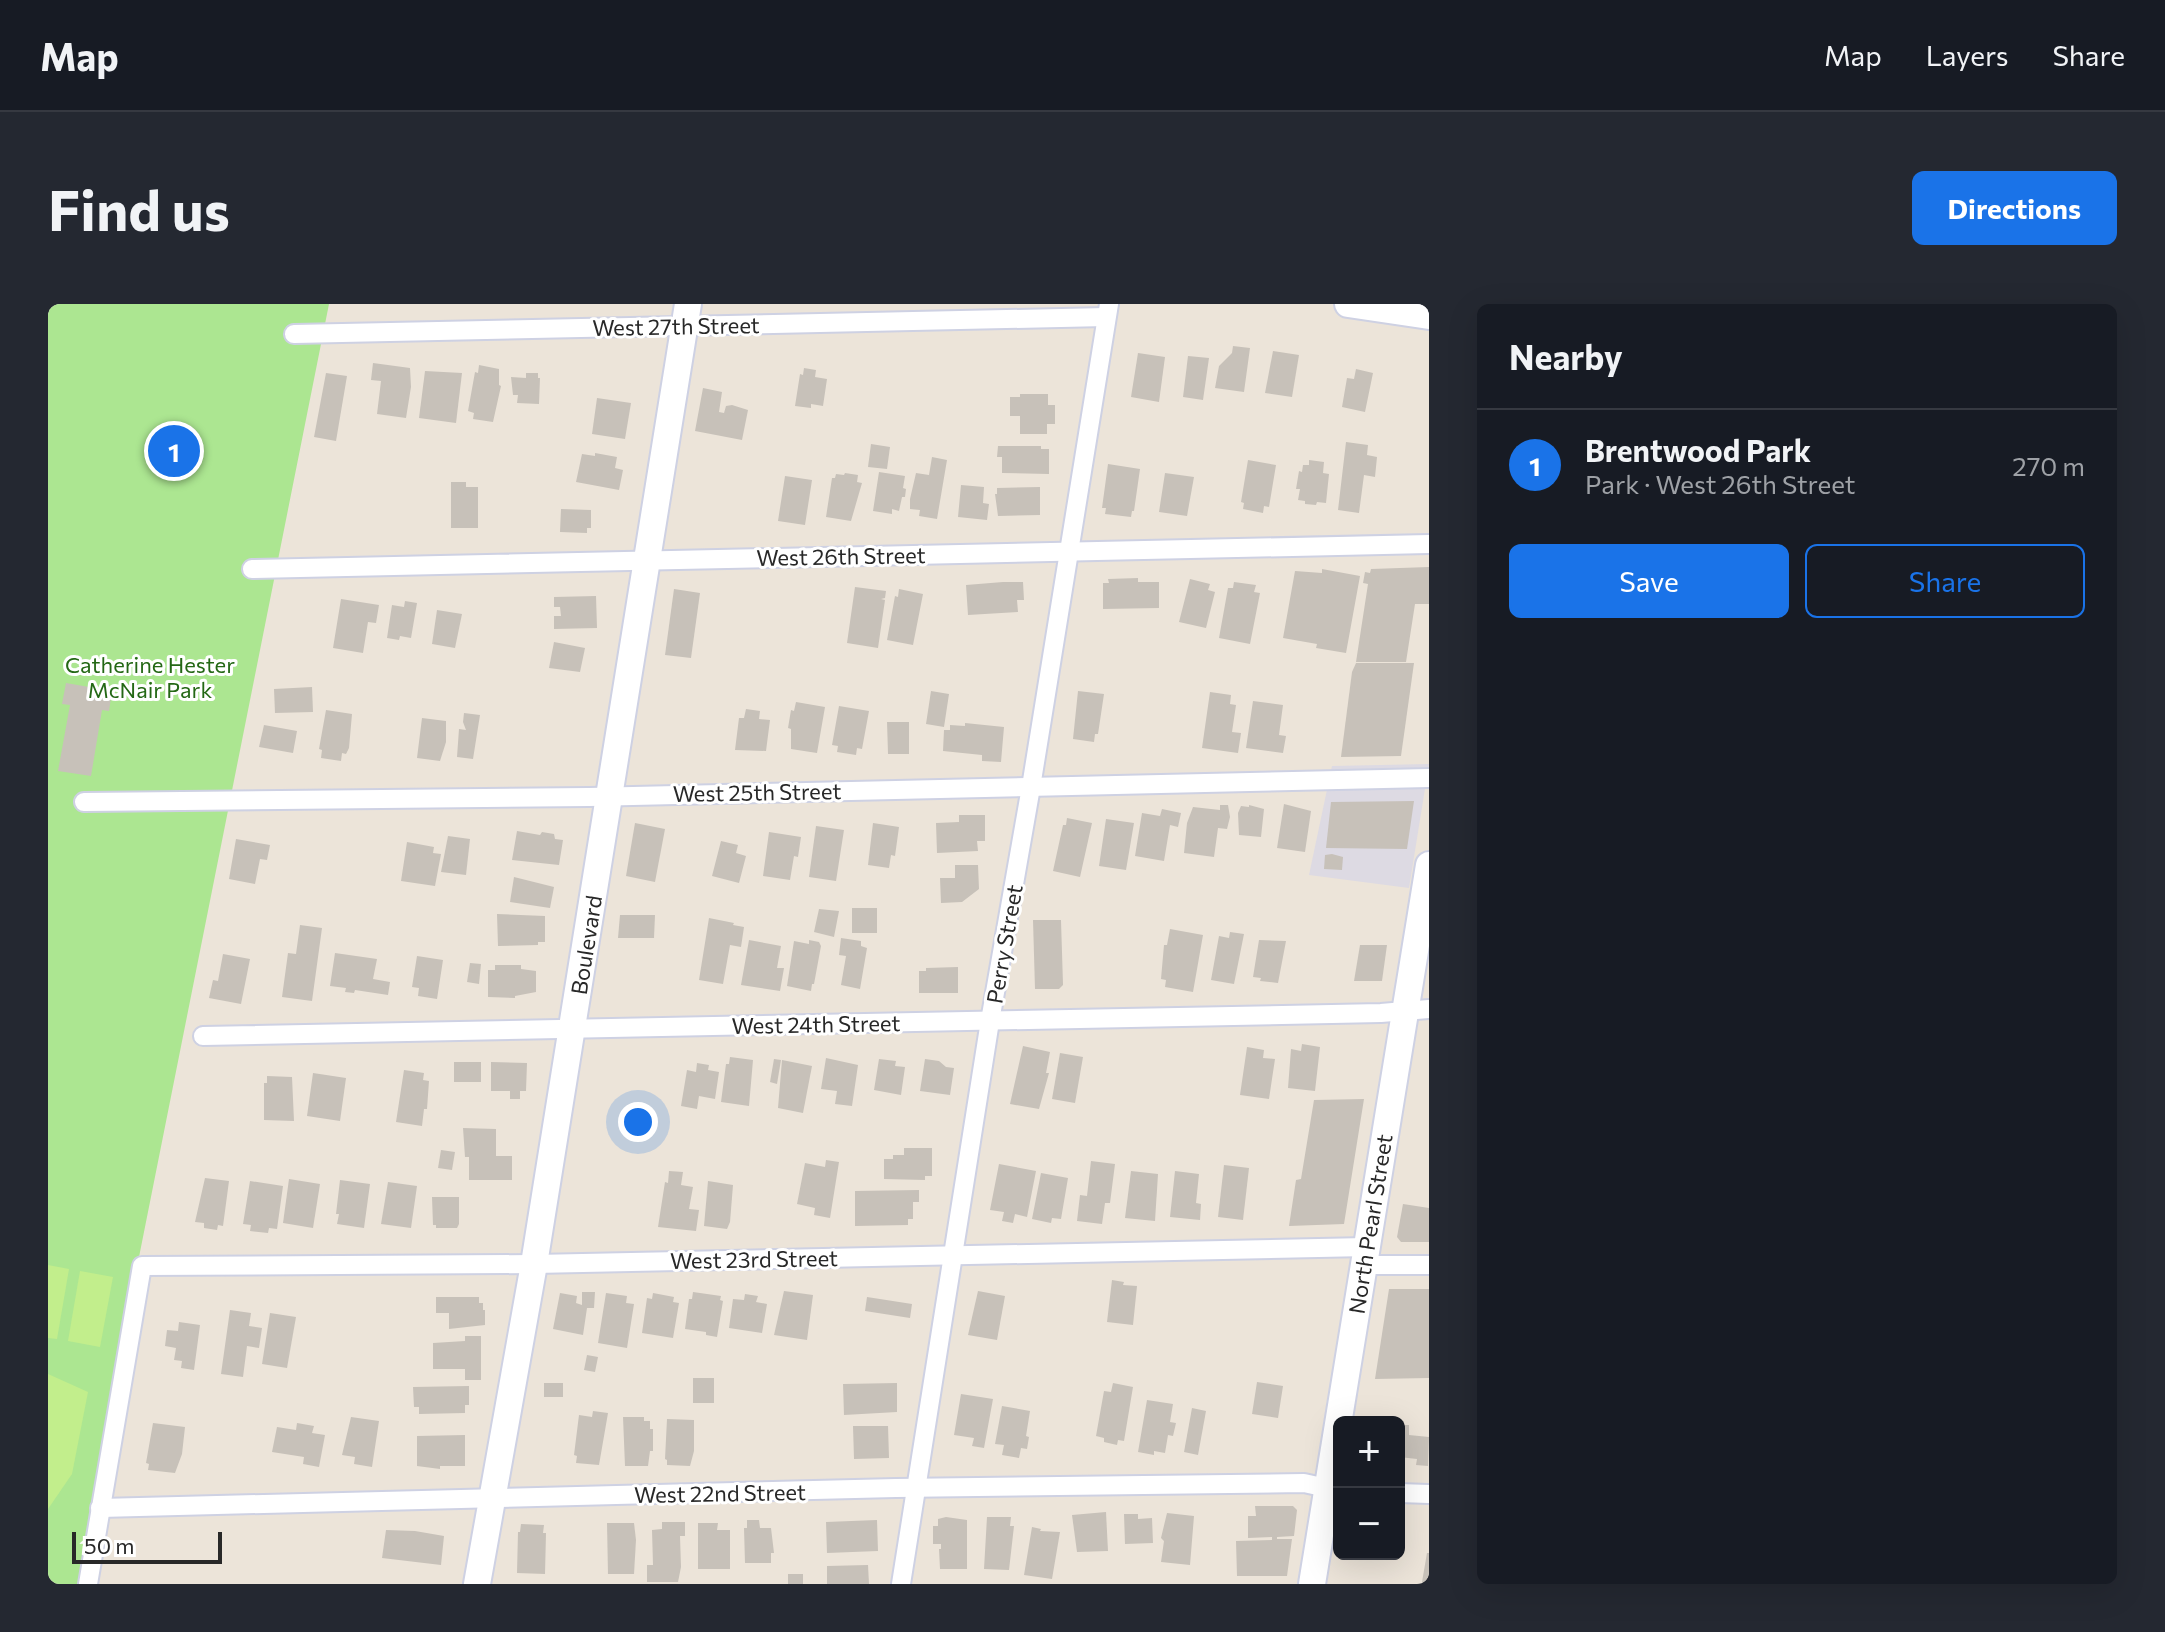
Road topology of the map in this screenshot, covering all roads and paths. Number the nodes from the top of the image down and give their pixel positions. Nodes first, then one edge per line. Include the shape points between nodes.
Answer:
1 (1348, 304) edge
2 (1107, 311) edge
3 (686, 315) edge
4 (1429, 316) edge
5 (294, 334) dead end
6 (1429, 544) edge
7 (1068, 553) junction
8 (647, 560) junction
9 (252, 569) dead end
10 (1429, 778) edge
11 (1031, 787) junction
12 (610, 796) junction
13 (84, 802) dead end
14 (1429, 865) edge
15 (1417, 1011) edge
16 (990, 1021) junction
17 (572, 1029) junction
18 (203, 1036) dead end
19 (955, 1255) junction
20 (1365, 1256) junction
21 (534, 1264) junction
22 (1429, 1265) edge
23 (916, 1488) junction
24 (1334, 1488) edge
25 (1333, 1489) edge
26 (1333, 1493) edge
27 (1405, 1493) edge
28 (1429, 1494) edge
29 (492, 1499) junction
30 (100, 1508) junction
31 (88, 1584) edge
32 (477, 1584) edge
33 (901, 1584) edge
34 (1312, 1584) edge

1 - 4 main road
2 - 3 street, West 27th Street
2 - 7 street, Perry Street
3 - 5 street, West 27th Street
3 - 8 main road, Boulevard
6 - 7 street, West 26th Street
7 - 8 street, West 26th Street
7 - 11 street, Perry Street
8 - 9 street, West 26th Street
8 - 12 main road, Boulevard
10 - 11 street, West 25th Street
11 - 12 street, West 25th Street
11 - 16 street, Perry Street
12 - 13 street, West 25th Street
12 - 17 main road, Boulevard
14 - 15 main road, North Pearl Street
15 - 16 street, West 24th Street
15 - 20 main road, North Pearl Street
16 - 17 street, West 24th Street
16 - 19 street, Perry Street
17 - 18 street, West 24th Street
17 - 21 main road, Boulevard
19 - 20 street, West 23rd Street
19 - 21 street, West 23rd Street
19 - 23 street, Perry Street
20 - 22 street, West 23rd Street
20 - 24 main road, North Pearl Street
21 - 29 main road, Boulevard
21 - 30 street, West 23rd Street via 142,1266
23 - 25 street, West 22nd Street via 1304,1483
23 - 29 street, West 22nd Street
23 - 33 street, Perry Street
26 - 34 main road, North Pearl Street
27 - 28 street
29 - 30 street, West 22nd Street
29 - 32 main road, Boulevard
30 - 31 street

